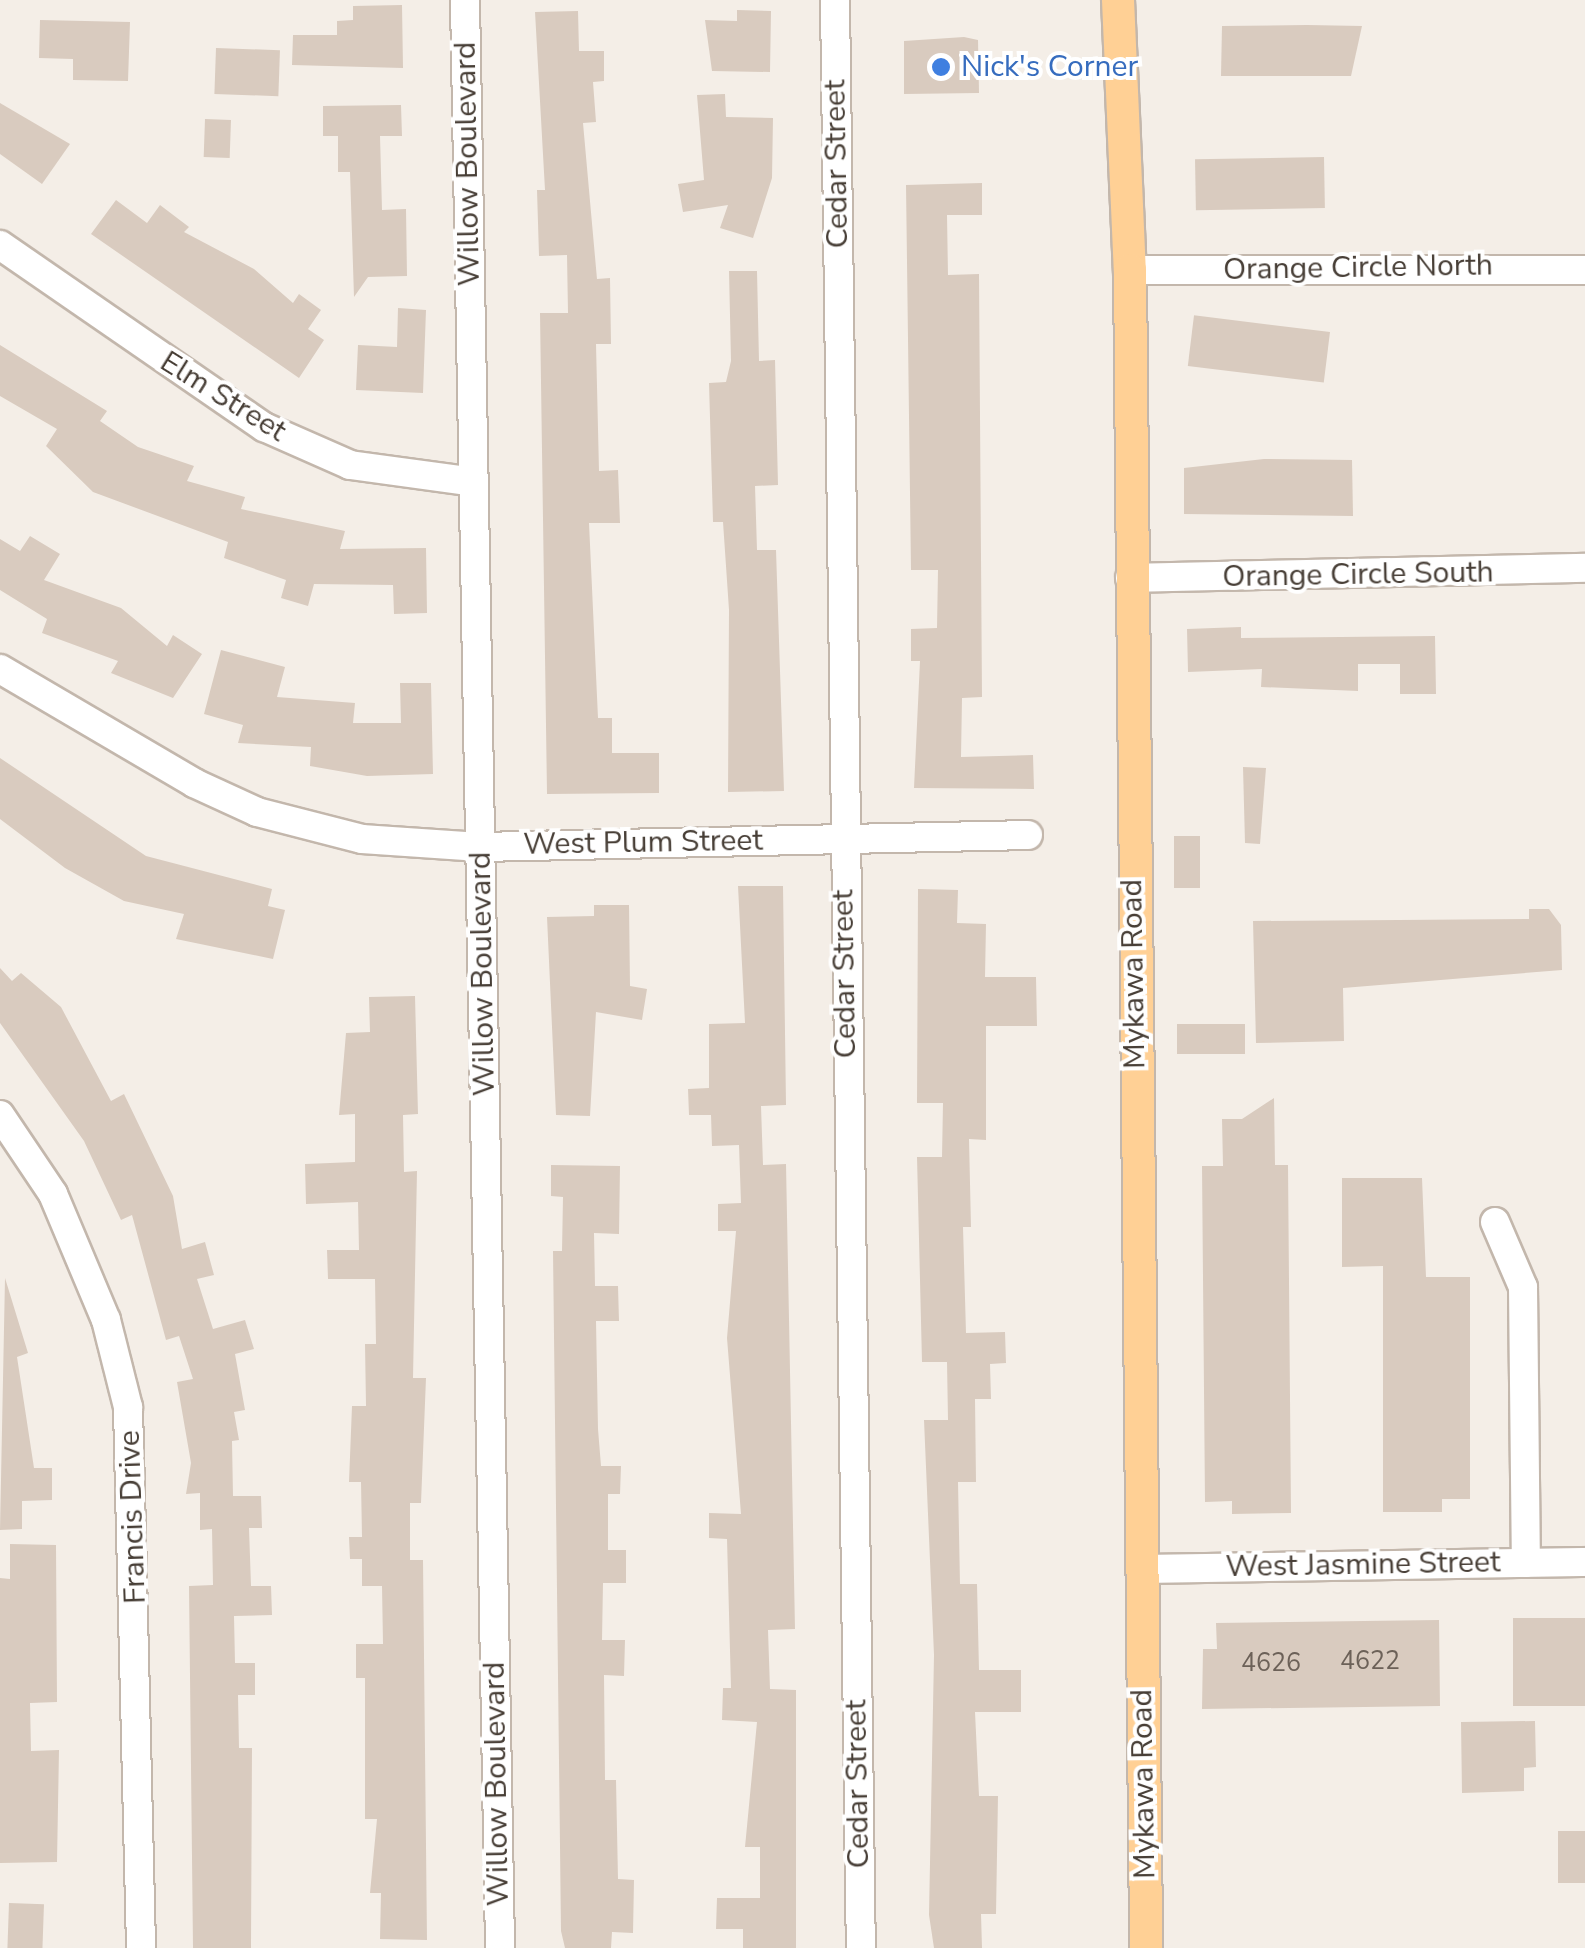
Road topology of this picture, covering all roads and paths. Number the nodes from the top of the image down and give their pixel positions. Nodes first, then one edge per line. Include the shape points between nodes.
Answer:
1 (465, 0) edge
2 (836, 0) edge
3 (1118, 0) edge
4 (0, 245) edge
5 (1130, 270) junction
6 (1585, 270) edge
7 (474, 482) junction
8 (1585, 568) edge
9 (1130, 578) junction
10 (0, 669) edge
11 (1028, 836) dead end
12 (843, 839) junction
13 (480, 847) junction
14 (0, 1115) edge
15 (1495, 1222) dead end
16 (1526, 1562) junction
17 (1585, 1562) edge
18 (1141, 1569) junction
19 (141, 1948) edge
20 (500, 1948) edge
21 (861, 1948) edge
22 (1146, 1948) edge

1 - 7 street, Willow Boulevard
2 - 12 street, Cedar Street
3 - 5 main road, Mykawa Road
4 - 7 street, Elm Street via 264,427 350,465
5 - 6 street, Orange Circle North
5 - 9 main road, Mykawa Road
7 - 13 street, Willow Boulevard
8 - 9 street, Orange Circle South
9 - 18 main road, Mykawa Road
10 - 13 street, West Plum Street via 144,758 257,812 362,840
11 - 12 street, West Plum Street
12 - 13 street, West Plum Street
12 - 21 street, Cedar Street
13 - 20 street, Willow Boulevard
14 - 19 street, Francis Drive via 53,1194 106,1320 128,1407
15 - 16 street via 1523,1286
16 - 17 street, West Jasmine Street
16 - 18 street, West Jasmine Street
18 - 22 main road, Mykawa Road

